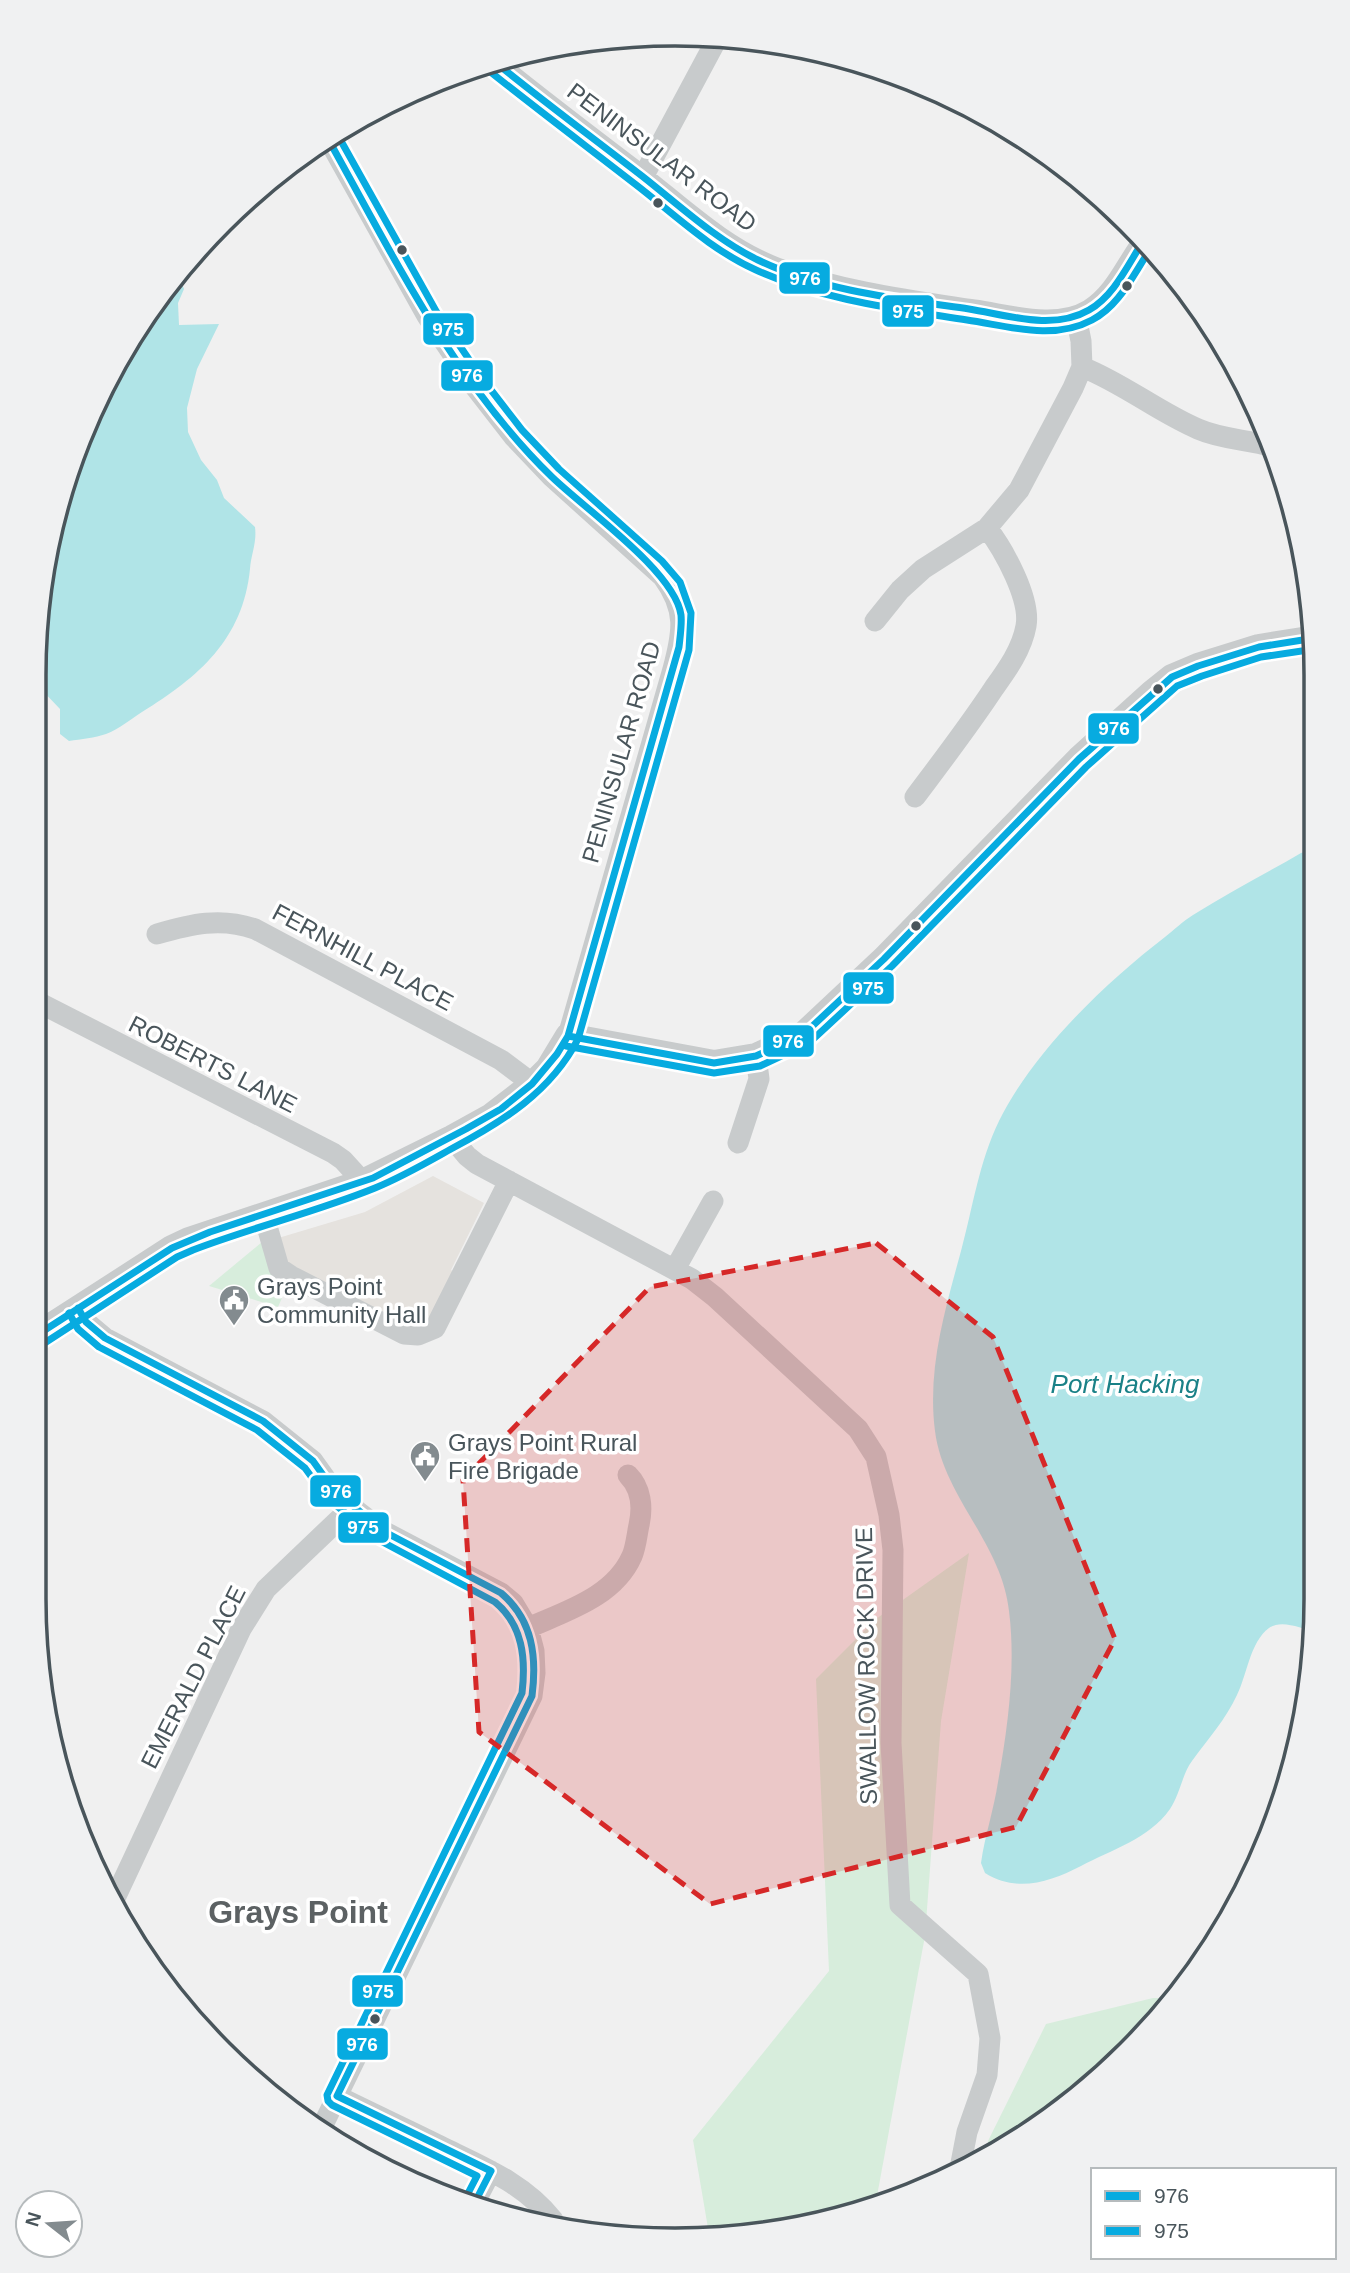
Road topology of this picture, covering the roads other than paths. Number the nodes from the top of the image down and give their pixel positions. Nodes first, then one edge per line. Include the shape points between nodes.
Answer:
1 (713, 47) edge
2 (504, 69) edge
3 (333, 147) edge
4 (643, 177) junction
5 (1138, 249) edge
6 (1076, 316) junction
7 (1082, 367) junction
8 (1261, 445) edge
9 (987, 528) junction
10 (875, 621) dead end
11 (1303, 640) edge
12 (915, 797) dead end
13 (157, 934) dead end
14 (46, 1006) edge
15 (568, 1036) junction
16 (756, 1056) junction
17 (533, 1084) junction
18 (452, 1138) junction
19 (737, 1143) dead end
20 (509, 1181) junction
21 (363, 1182) junction
22 (713, 1201) dead end
23 (264, 1216) junction
24 (675, 1269) junction
25 (78, 1308) junction
26 (46, 1329) edge
27 (628, 1475) dead end
28 (352, 1507) junction
29 (528, 1628) junction
30 (118, 1891) edge
31 (337, 2096) junction
32 (325, 2121) edge
33 (962, 2158) edge
34 (491, 2171) junction
35 (479, 2196) edge
36 (548, 2214) edge

1 - 4 street
2 - 4 street, PENINSULAR ROAD
3 - 15 street, PENINSULAR ROAD via 428,316 472,383 552,477 663,577 681,615 681,638 671,679
4 - 6 street, PENINSULAR ROAD via 737,248 775,268 910,300 1040,320
5 - 6 street, PENINSULAR ROAD via 1115,285
6 - 7 street
7 - 8 street via 1194,428
7 - 9 street via 1019,490
9 - 10 street via 923,569
9 - 12 street via 1016,581 1027,624 1005,673
11 - 16 street via 1259,647 1172,677 1079,759 884,959 804,1034
13 - 17 street, FERNHILL PLACE via 215,921 256,929 501,1060
14 - 21 street, ROBERTS LANE via 333,1153
15 - 16 street via 714,1063
15 - 17 street
16 - 19 street via 759,1079
17 - 18 street via 490,1117
18 - 20 street, SWALLOW ROCK DRIVE via 477,1164
18 - 21 street
20 - 23 street via 435,1328 418,1335 381,1324 279,1268
20 - 24 street, SWALLOW ROCK DRIVE
21 - 23 street
22 - 24 street
23 - 25 street via 172,1248
24 - 33 street, SWALLOW ROCK DRIVE via 715,1297 858,1429 876,1457 893,1550 891,1743 900,1905 978,1974 990,2038 987,2075
25 - 26 street
25 - 28 street via 105,1338 263,1421 313,1461
27 - 29 street via 636,1483 642,1511 632,1555 615,1583 582,1605
28 - 29 street via 383,1531 492,1587 513,1603
28 - 30 street, EMERALD PLACE via 266,1589 247,1619
29 - 31 street via 535,1662 532,1696
31 - 32 street
31 - 34 street
34 - 35 street
34 - 36 street via 522,2189

